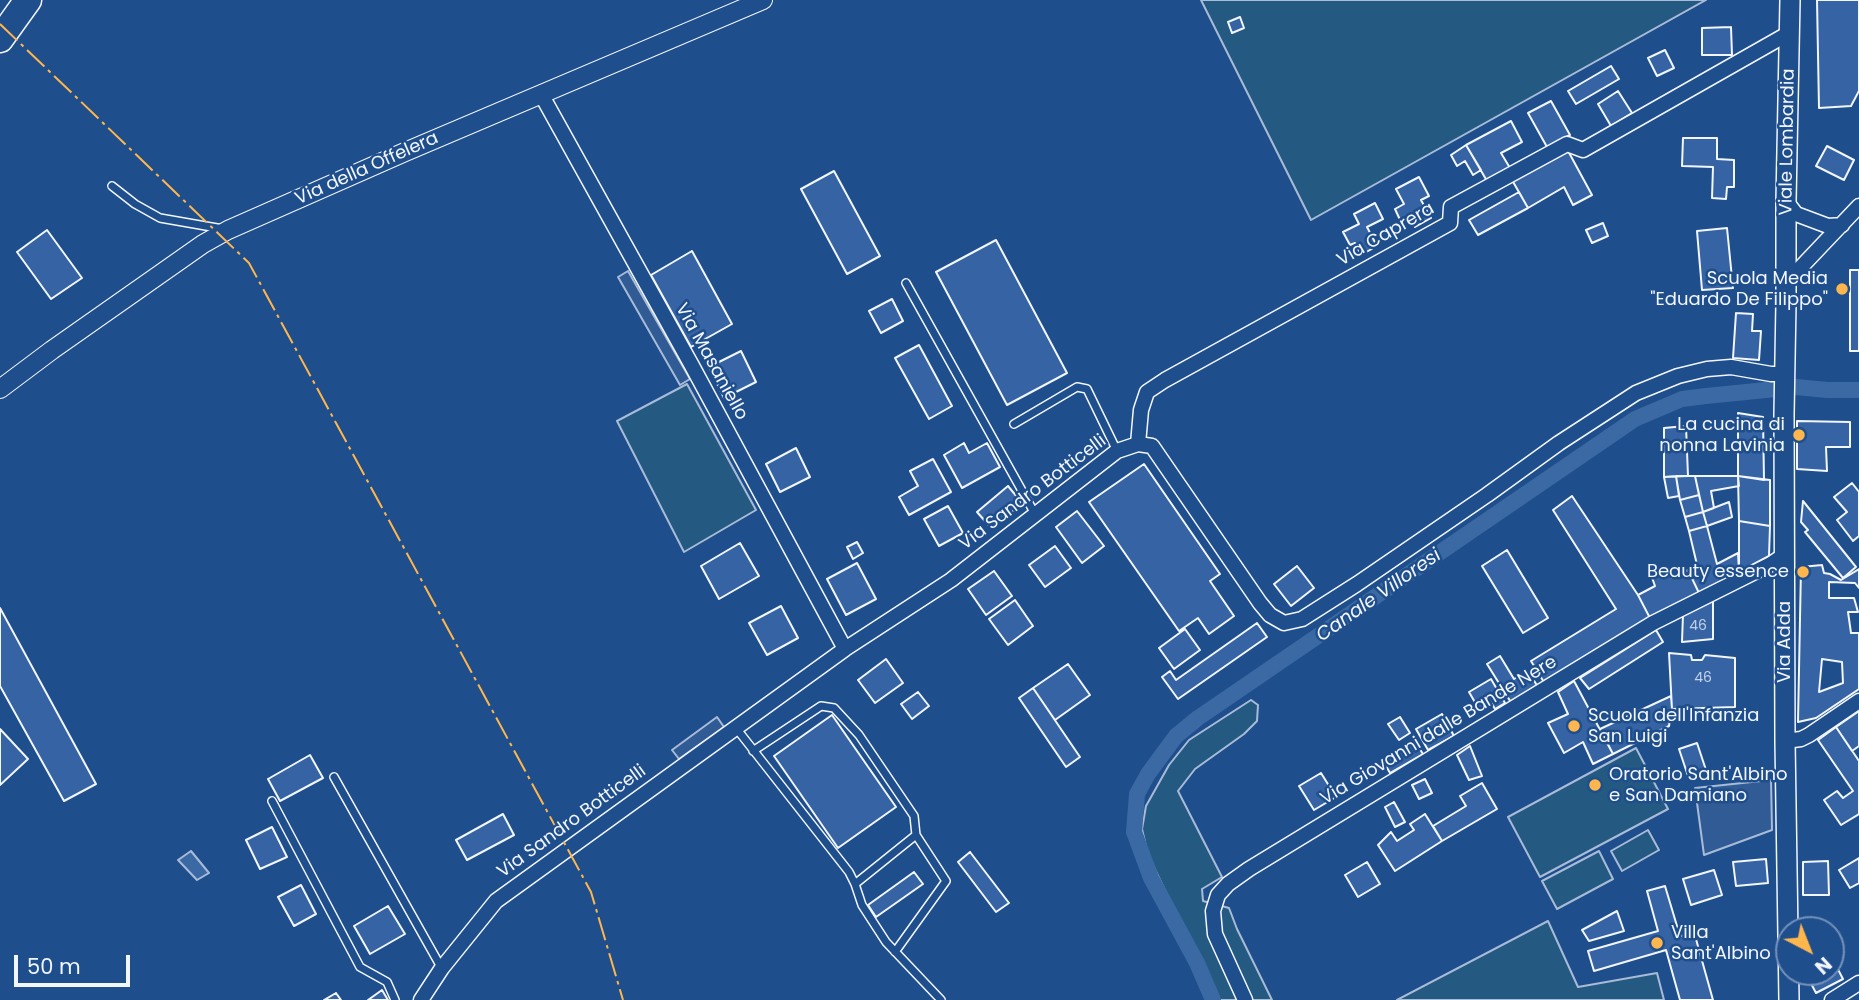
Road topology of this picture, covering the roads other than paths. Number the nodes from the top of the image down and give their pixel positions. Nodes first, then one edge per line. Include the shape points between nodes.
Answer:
1 (28, 0) edge
2 (763, 0) edge
3 (1790, 0) edge
4 (1791, 32) junction
5 (0, 39) edge
6 (541, 94) junction
7 (112, 186) dead end
8 (1786, 201) junction
9 (1859, 206) edge
10 (1842, 225) junction
11 (228, 230) junction
12 (906, 283) dead end
13 (1786, 284) junction
14 (1785, 379) junction
15 (0, 389) edge
16 (1014, 424) dead end
17 (1138, 444) junction
18 (1117, 451) junction
19 (1035, 515) junction
20 (1784, 555) junction
21 (845, 649) junction
22 (1859, 701) edge
23 (735, 727) junction
24 (1785, 741) junction
25 (753, 751) junction
26 (334, 777) dead end
27 (272, 801) dead end
28 (916, 835) junction
29 (855, 884) junction
30 (895, 951) junction
31 (442, 968) junction
32 (1859, 983) edge
33 (395, 1000) edge
34 (421, 1000) edge
35 (941, 1000) edge
36 (1245, 1000) edge
37 (1789, 1000) edge
38 (1832, 1000) edge

1 - 5 highway
2 - 6 street, Via della Offelera
3 - 4 main road, Viale Lombardia
4 - 8 main road, Viale Lombardia
4 - 17 street, Via Caprera via 1583,150 1567,144 1451,207 1450,223 1165,380 1147,392
6 - 11 street, Via della Offelera
6 - 21 street, Via Masaniello
7 - 11 lane via 160,218
8 - 10 street via 1796,214 1830,226
8 - 13 main road, Viale Lombardia
9 - 10 street
10 - 13 street
11 - 15 street, Via della Offelera
12 - 19 lane
13 - 14 main road, Via Adda
14 - 17 street via 1731,367 1707,369 1636,394 1303,619 1284,623 1260,603 1152,446
14 - 20 main road, Via Adda
16 - 18 lane via 1077,387 1087,389
17 - 18 street, Via Sandro Botticelli
18 - 19 street, Via Sandro Botticelli
19 - 21 street, Via Sandro Botticelli via 951,580
20 - 24 main road, Via Adda
20 - 36 street, Via Giovanni dalle Bande Nere via 1653,623 1228,884 1217,895 1215,934
21 - 23 street, Via Sandro Botticelli
22 - 24 street via 1809,735
23 - 25 lane
23 - 31 street, Via Sandro Botticelli via 496,901
24 - 37 main road, Via Adda
25 - 28 lane via 821,706 834,708 859,734 914,816
25 - 29 lane
26 - 31 lane
27 - 33 lane via 360,967 387,982
28 - 29 lane
28 - 30 lane via 946,881
29 - 30 lane via 862,905
30 - 35 lane
31 - 34 street, Via Sandro Botticelli
32 - 38 street

